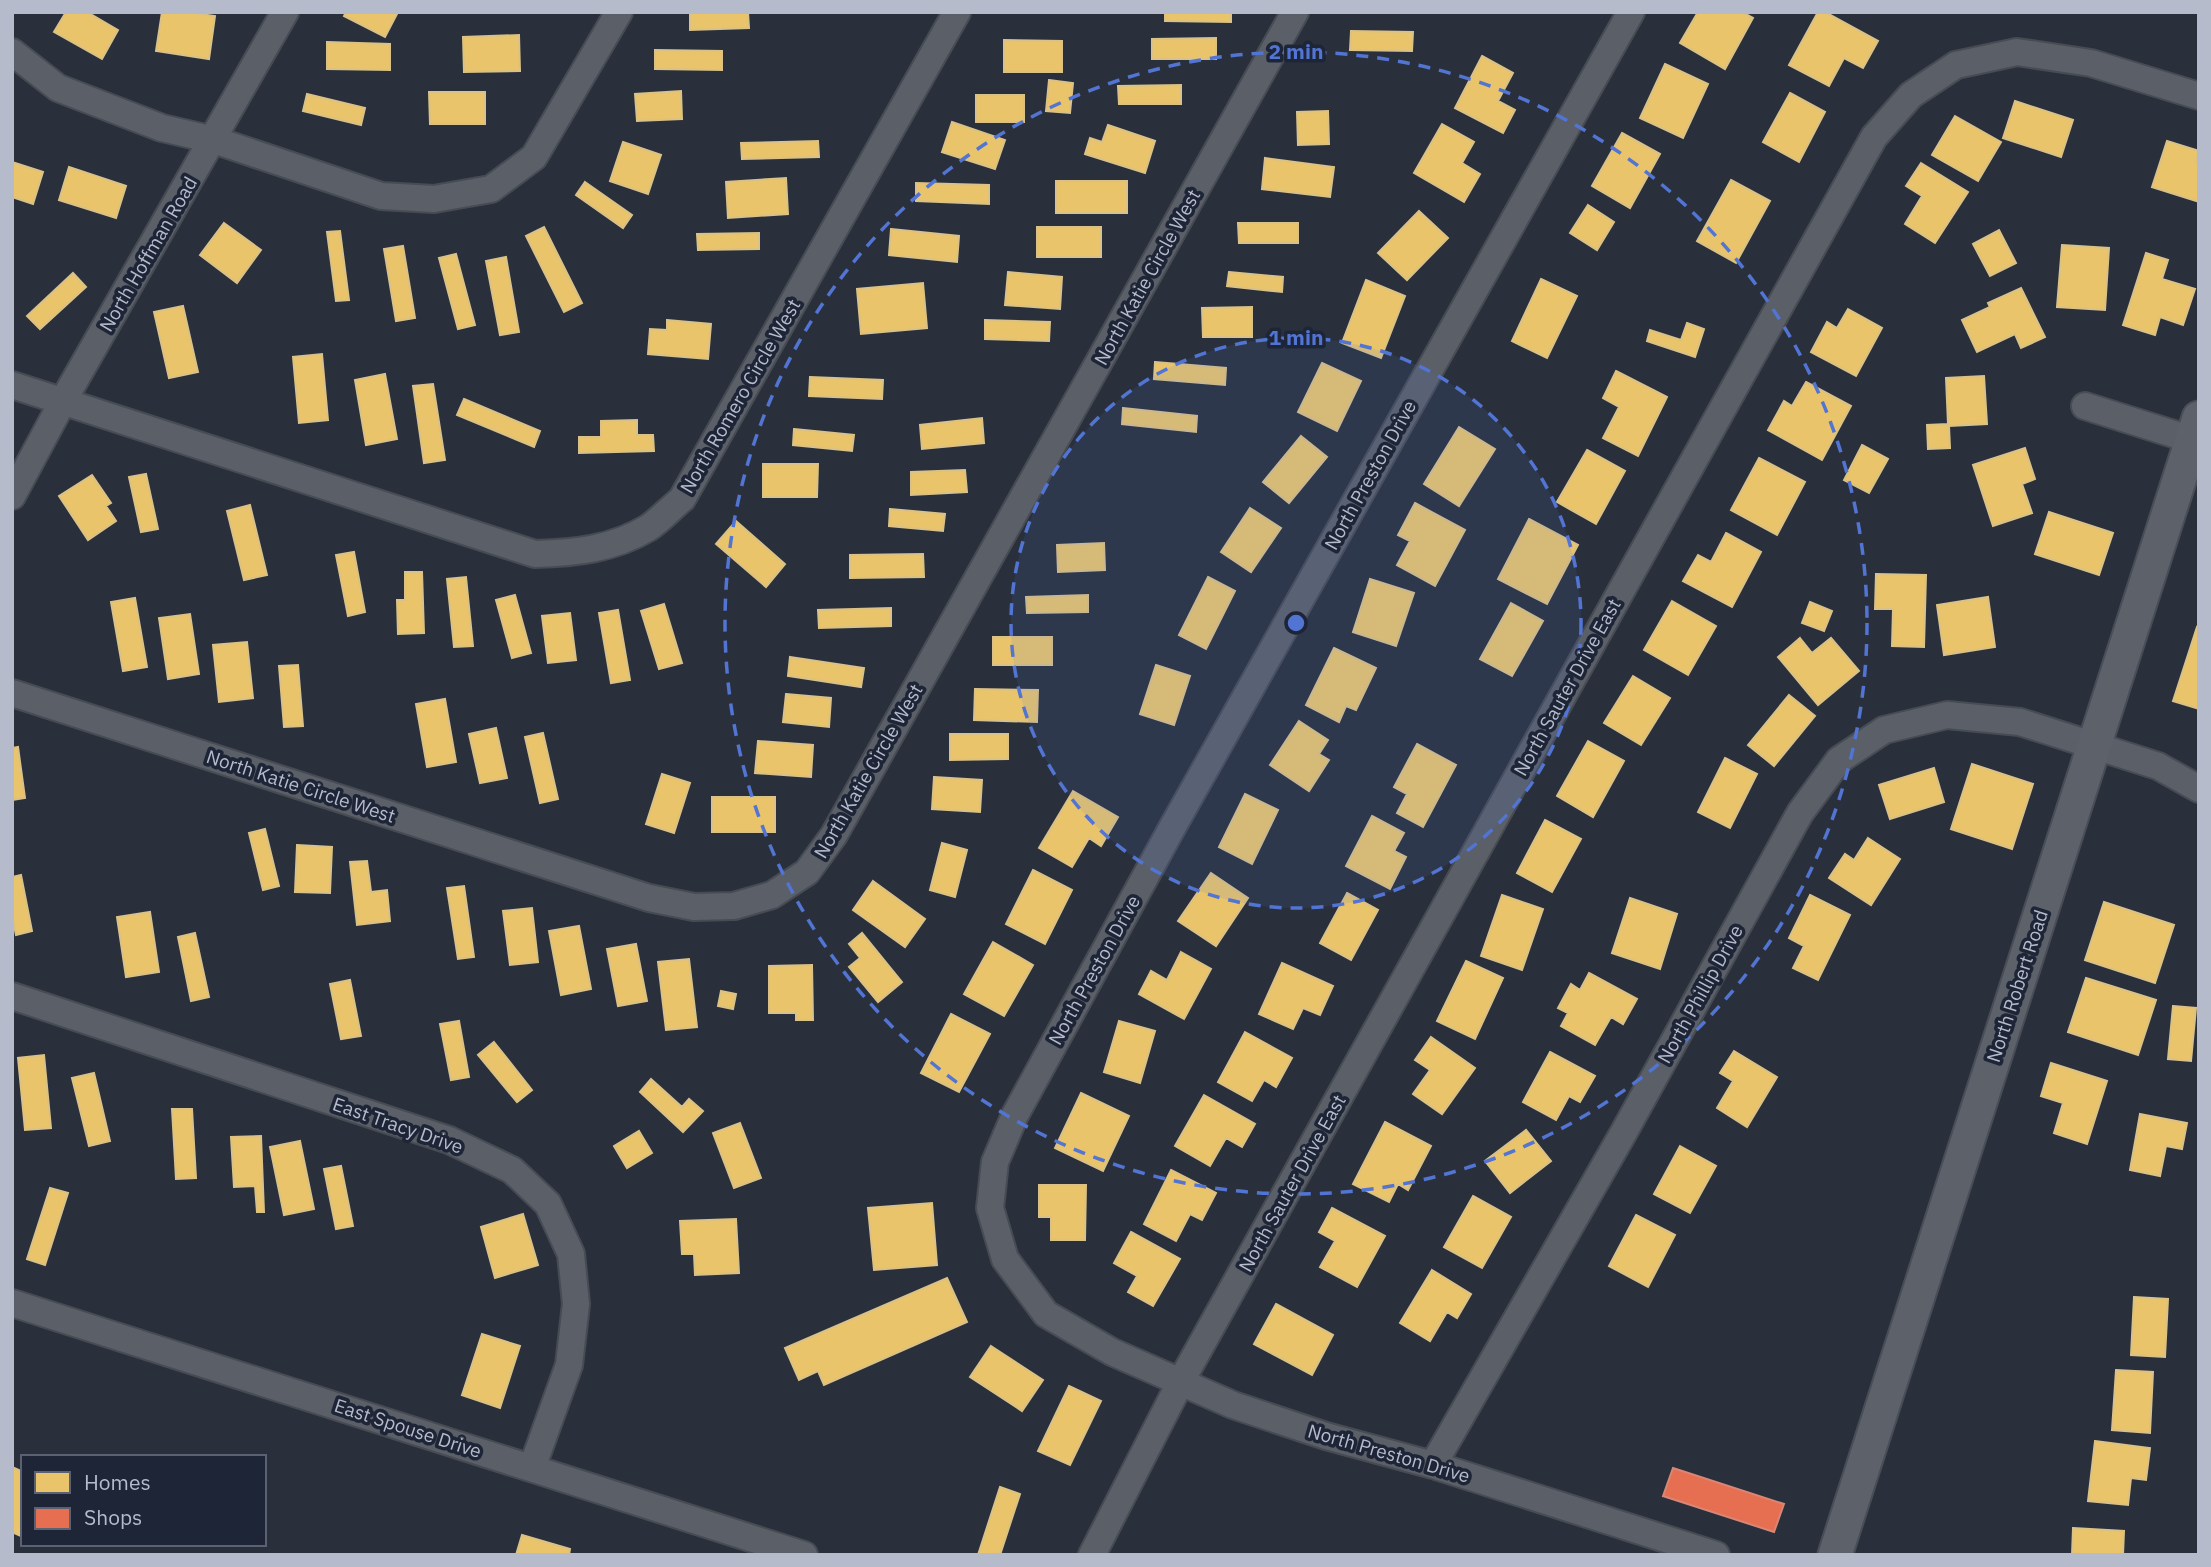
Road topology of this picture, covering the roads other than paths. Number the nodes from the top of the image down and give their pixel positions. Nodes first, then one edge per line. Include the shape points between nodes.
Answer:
1 (285, 12) edge
2 (619, 12) edge
3 (957, 12) edge
4 (1295, 12) edge
5 (1632, 12) edge
6 (12, 52) edge
7 (2199, 96) edge
8 (214, 140) junction
9 (12, 385) edge
10 (63, 401) junction
11 (2085, 406) dead end
12 (2196, 433) edge
13 (12, 496) edge
14 (12, 693) edge
15 (2093, 745) junction
16 (2199, 789) edge
17 (12, 996) edge
18 (14, 1308) edge
19 (1180, 1383) junction
20 (1433, 1465) junction
21 (532, 1468) junction
22 (802, 1554) edge
23 (1092, 1555) edge
24 (1716, 1555) edge
25 (1835, 1555) edge

1 - 8 street, North Hoffman Road
2 - 8 street via 534,157 491,189 434,200 380,196
3 - 10 street, North Romero Circle West via 682,499 623,541 578,553 535,554
4 - 14 street, North Katie Circle West via 834,835 807,873 772,895 734,905 694,907 649,898
5 - 19 street, North Preston Drive via 1171,828 1015,1115 995,1162 990,1208 1005,1259 1046,1314 1112,1352
6 - 8 street via 58,88 162,128
7 - 19 street, North Sauter Drive East via 2091,63 2017,52 1956,65 1912,95 1874,137
8 - 10 street, North Hoffman Road
9 - 10 street, North Romero Circle West
10 - 13 street, North Hoffman Road
11 - 12 street
12 - 15 main road, North Robert Road
15 - 16 street, North Phillip Drive via 2158,766
15 - 20 street, North Phillip Drive via 2020,723 1947,715 1884,730 1839,760 1800,813
15 - 25 main road, North Robert Road
17 - 21 street, East Tracy Drive via 449,1140 512,1170 548,1204 572,1254 576,1304 569,1365
18 - 21 street, East Spouse Drive
19 - 20 street, North Preston Drive via 1326,1436
19 - 23 street, North Sauter Drive East
20 - 24 street, North Preston Drive
21 - 22 street, East Spouse Drive

